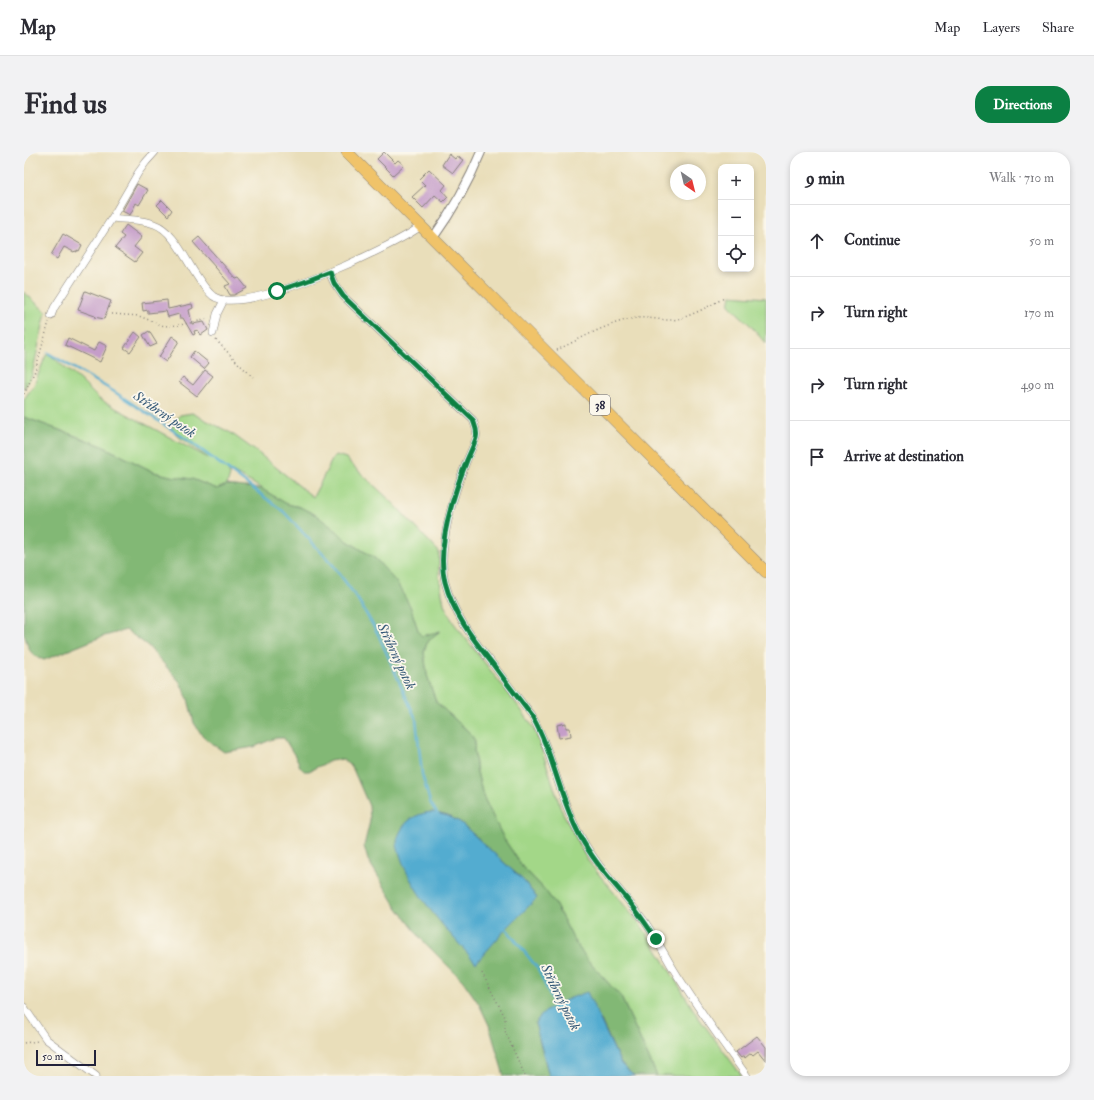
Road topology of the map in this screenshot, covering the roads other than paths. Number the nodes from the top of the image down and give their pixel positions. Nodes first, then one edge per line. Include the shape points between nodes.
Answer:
1 (156, 152) edge
2 (347, 152) edge
3 (480, 152) edge
4 (112, 218) junction
5 (421, 226) junction
6 (433, 238) junction
7 (330, 272) junction
8 (224, 300) junction
9 (51, 316) road end
10 (213, 333) road end
11 (766, 572) edge
12 (24, 1007) edge
13 (96, 1076) edge
14 (747, 1076) edge

1 - 4 street via 138,173
2 - 5 main road, 38
3 - 6 street via 456,204
4 - 8 street via 147,222 160,227 173,239 208,291
4 - 9 street
5 - 6 main road, 38
5 - 7 street via 387,246
6 - 11 main road, 38
7 - 8 street via 252,298
7 - 14 street via 343,296 473,420 476,437 454,497 445,535 445,580 450,600 460,621 532,716 550,753 564,801 590,852 644,921 682,983
8 - 10 street
12 - 13 street via 46,1039

